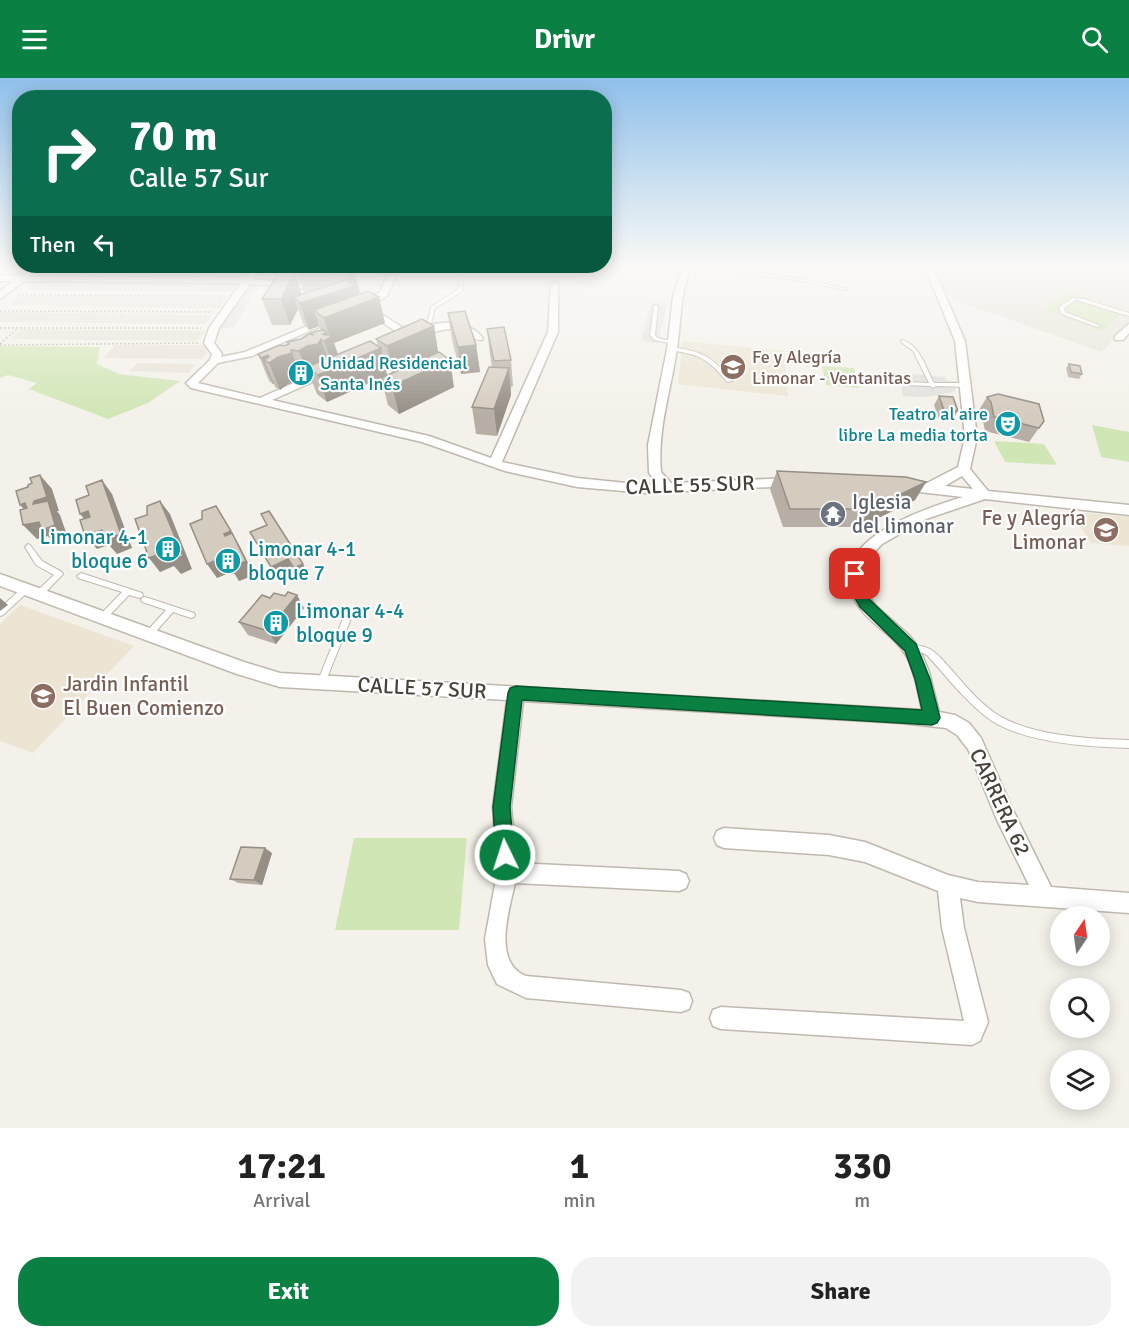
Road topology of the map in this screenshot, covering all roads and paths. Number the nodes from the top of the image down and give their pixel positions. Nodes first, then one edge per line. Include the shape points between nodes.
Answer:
1 (222, 316) edge
2 (375, 316) edge
3 (431, 316) edge
4 (554, 316) edge
5 (655, 316) edge
6 (677, 316) edge
7 (950, 316) edge
8 (1071, 316) edge
9 (333, 319) edge
10 (1099, 326) dead end
11 (428, 327) junction
12 (1129, 327) edge
13 (0, 328) edge
14 (18, 328) junction
15 (214, 328) junction
16 (409, 336) junction
17 (478, 338) dead end
18 (1119, 338) dead end
19 (399, 341) edge
20 (903, 341) dead end
21 (209, 343) junction
22 (0, 345) edge
23 (673, 346) junction
24 (215, 361) junction
25 (336, 369) edge
26 (729, 381) dead end
27 (908, 384) dead end
28 (966, 385) junction
29 (933, 386) junction
30 (264, 400) junction
31 (495, 463) junction
32 (964, 469) junction
33 (805, 482) edge
34 (889, 484) edge
35 (667, 487) junction
36 (925, 489) junction
37 (984, 495) junction
38 (936, 509) junction
39 (1129, 510) edge
40 (28, 547) dead end
41 (81, 576) dead end
42 (0, 580) edge
43 (33, 591) junction
44 (128, 591) junction
45 (171, 609) junction
46 (0, 613) edge
47 (191, 615) dead end
48 (348, 616) dead end
49 (103, 617) junction
50 (150, 633) junction
51 (911, 648) junction
52 (321, 683) junction
53 (516, 693) junction
54 (932, 718) junction
55 (1129, 744) edge
56 (724, 838) dead end
57 (507, 873) junction
58 (679, 881) dead end
59 (948, 885) junction
60 (1045, 897) junction
61 (1129, 903) edge
62 (681, 1001) dead end
63 (721, 1018) dead end

1 - 15 street
2 - 16 street
3 - 11 lane
4 - 31 street via 549,345 539,359
5 - 23 lane via 652,335
6 - 23 street
7 - 28 street via 960,341
8 - 10 lane
9 - 24 street via 248,354
11 - 16 street
11 - 17 street via 470,330
12 - 18 street
13 - 14 path
14 - 15 path
14 - 22 path
15 - 21 street
16 - 19 street
20 - 29 lane via 915,350
21 - 22 path
21 - 24 street via 216,354
23 - 26 lane via 700,353
23 - 35 street via 654,467
24 - 30 street, CALLE 55 SUR via 191,383
25 - 30 street
27 - 29 lane
28 - 29 lane
28 - 32 street via 971,437
30 - 31 street, CALLE 55 SUR via 459,448
31 - 35 street, CALLE 55 SUR via 622,489
32 - 36 street
32 - 37 street
33 - 35 street, CALLE 55 SUR
34 - 36 street
36 - 37 street
36 - 38 street via 936,497
37 - 38 street
37 - 39 street
38 - 51 street via 876,540 858,561 855,574 858,593 865,603
40 - 43 lane via 39,562 59,574
41 - 44 lane
42 - 43 street, CALLE 57 SUR
43 - 46 lane
43 - 49 street, CALLE 57 SUR
44 - 45 lane
44 - 49 lane
45 - 47 lane
45 - 50 lane
48 - 52 lane
49 - 50 street, CALLE 57 SUR
50 - 52 street, CALLE 57 SUR via 280,680
51 - 54 street
51 - 55 lane via 930,653 983,709 1014,728
52 - 53 street, CALLE 57 SUR
53 - 54 street, CALLE 57 SUR
53 - 57 street via 502,807
54 - 60 street, CARRERA 62 via 950,721 975,744
56 - 59 street via 829,845 865,852
57 - 58 street
57 - 62 street via 496,941 497,962 506,978 526,987
59 - 60 street via 1004,896
59 - 63 street via 953,928 976,1022 972,1033
60 - 61 street

